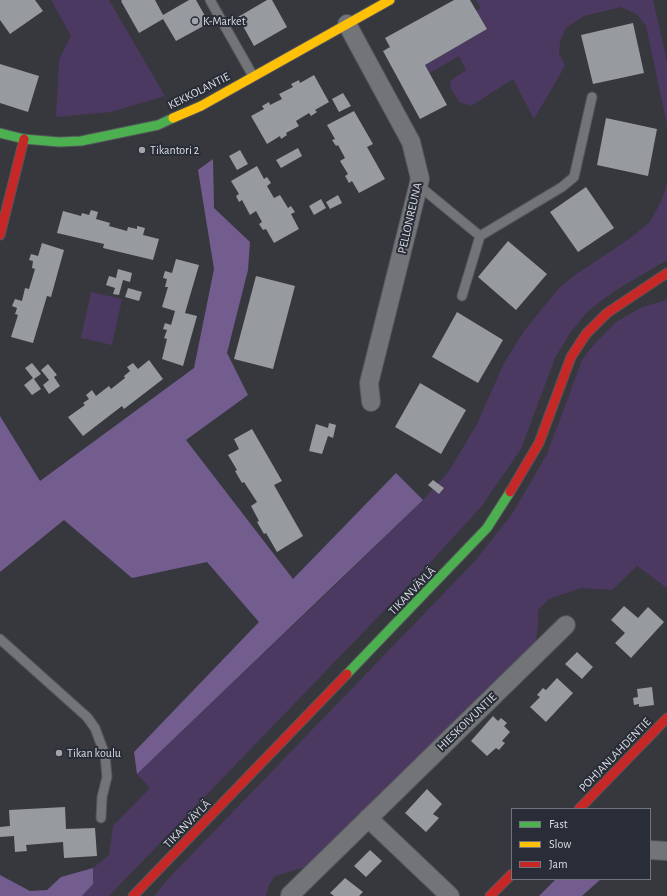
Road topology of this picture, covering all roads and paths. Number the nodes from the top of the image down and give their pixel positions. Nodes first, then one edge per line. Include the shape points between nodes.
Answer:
1 (210, 0) edge
2 (390, 0) edge
3 (347, 24) junction
4 (254, 76) junction
5 (592, 97) dead end
6 (0, 133) edge
7 (24, 139) junction
8 (418, 185) junction
9 (0, 235) edge
10 (480, 236) junction
11 (667, 273) edge
12 (660, 291) dead end
13 (637, 294) junction
14 (462, 296) dead end
15 (371, 402) dead end
16 (566, 625) dead end
17 (0, 639) edge
18 (667, 718) edge
19 (582, 808) edge
20 (101, 818) dead end
21 (368, 818) junction
22 (651, 850) edge
23 (667, 851) edge
24 (156, 873) junction
25 (511, 875) edge
26 (290, 895) edge
27 (133, 896) edge
28 (138, 896) edge
29 (450, 896) edge
30 (490, 896) edge

1 - 4 lane
2 - 3 main road, KEKKOLANTIE
3 - 4 main road, KEKKOLANTIE
3 - 8 street, PELLONREUNA via 411,142 420,179
4 - 7 main road, KEKKOLANTIE via 201,106 158,125 81,141
5 - 10 lane via 574,177 562,187
6 - 7 main road, KEKKOLANTIE
7 - 9 main road
8 - 10 lane
8 - 15 street, PELLONREUNA via 369,383
10 - 14 lane
11 - 13 main road, TIKANVÄYLÄ
12 - 13 main road, TIKANVÄYLÄ
13 - 24 main road, TIKANVÄYLÄ via 607,313 586,334 571,357 539,443 508,498 487,528
16 - 21 street, HIESKOIVUNTIE
17 - 20 lane via 87,717 95,728 105,755 107,777 102,797
18 - 19 main road, POHJANLAHDENTIE
21 - 26 street, HIESKOIVUNTIE
21 - 29 street
22 - 23 street
24 - 27 main road, TIKANVÄYLÄ
24 - 28 main road, TIKANVÄYLÄ
25 - 30 main road

